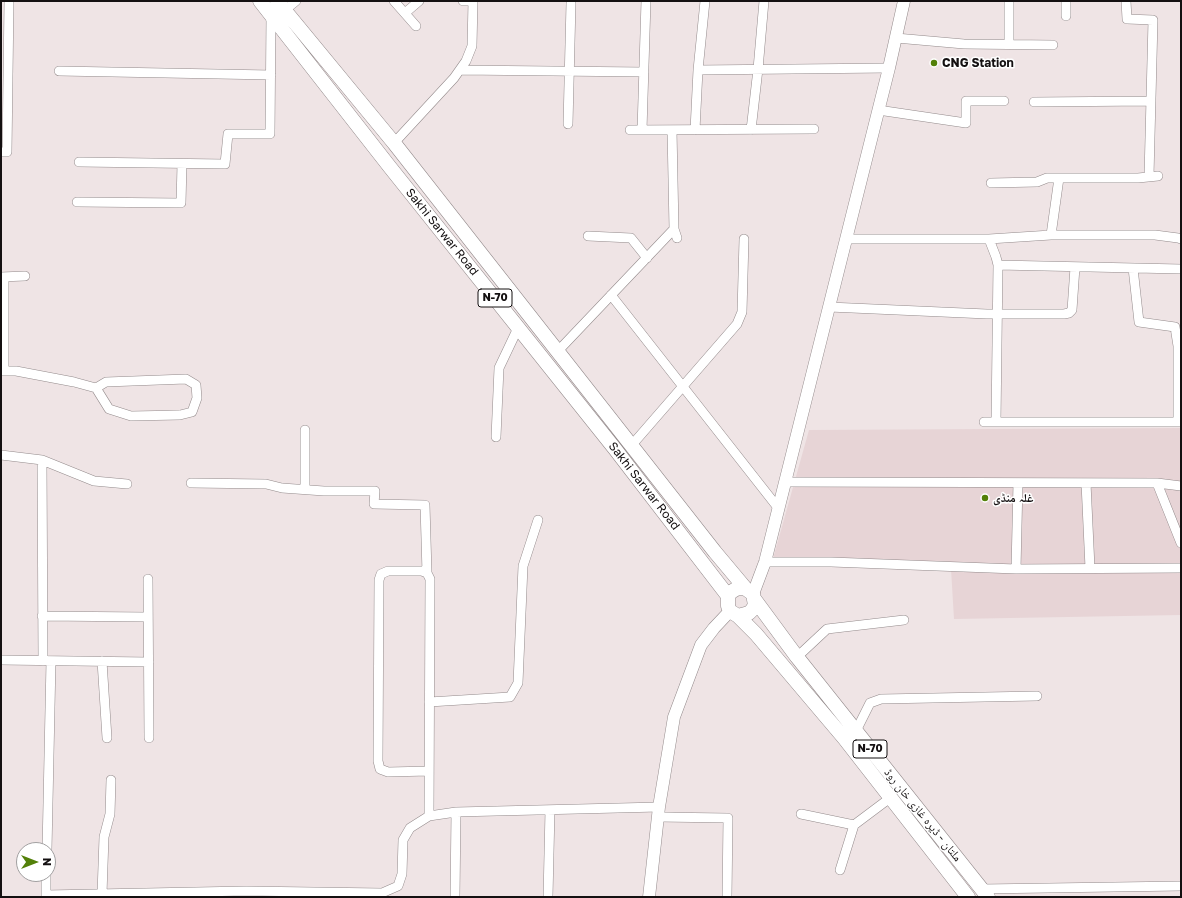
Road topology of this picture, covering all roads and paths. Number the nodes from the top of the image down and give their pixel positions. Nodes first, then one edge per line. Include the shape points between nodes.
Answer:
1 (9, 1) edge
2 (260, 1) edge
3 (296, 1) edge
4 (394, 1) edge
5 (419, 1) edge
6 (463, 1) edge
7 (646, 1) edge
8 (705, 1) edge
9 (764, 1) edge
10 (904, 1) edge
11 (1009, 1) edge
12 (1066, 1) edge
13 (1126, 1) edge
14 (571, 3) dead end
15 (281, 6) edge
16 (405, 13) junction
17 (271, 16) junction
18 (1066, 16) dead end
19 (416, 26) dead end
20 (896, 38) junction
21 (1009, 44) junction
22 (1054, 45) dead end
23 (889, 68) junction
24 (460, 70) junction
25 (698, 70) junction
26 (758, 70) junction
27 (59, 71) dead end
28 (569, 71) junction
29 (644, 72) junction
30 (271, 75) junction
31 (1004, 101) dead end
32 (1151, 101) junction
33 (1034, 102) dead end
34 (878, 110) junction
35 (568, 124) dead end
36 (814, 129) dead end
37 (630, 130) dead end
38 (642, 130) junction
39 (672, 130) junction
40 (695, 130) junction
41 (751, 130) junction
42 (394, 143) junction
43 (1, 152) edge
44 (79, 162) dead end
45 (182, 164) junction
46 (1059, 178) junction
47 (991, 183) dead end
48 (77, 202) dead end
49 (674, 229) junction
50 (1051, 234) junction
51 (588, 236) dead end
52 (677, 238) dead end
53 (744, 239) dead end
54 (846, 239) junction
55 (989, 239) junction
56 (1181, 239) edge
57 (647, 258) junction
58 (998, 266) junction
59 (1075, 268) junction
60 (1133, 268) junction
61 (1181, 269) edge
62 (3, 276) edge
63 (25, 276) dead end
64 (611, 295) junction
65 (829, 307) junction
66 (996, 314) junction
67 (518, 328) junction
68 (557, 352) junction
69 (3, 371) edge
70 (683, 386) junction
71 (96, 388) junction
72 (984, 422) dead end
73 (996, 422) junction
74 (1180, 422) edge
75 (306, 430) dead end
76 (496, 437) dead end
77 (631, 446) junction
78 (1, 455) edge
79 (42, 460) junction
80 (785, 482) junction
81 (191, 483) dead end
82 (1018, 483) junction
83 (1086, 483) junction
84 (1157, 483) junction
85 (127, 484) dead end
86 (1181, 486) edge
87 (306, 489) junction
88 (778, 509) junction
89 (538, 520) dead end
90 (1181, 543) edge
91 (765, 562) junction
92 (1090, 568) junction
93 (1181, 568) edge
94 (1016, 569) junction
95 (427, 573) junction
96 (148, 579) dead end
97 (751, 594) junction
98 (728, 596) junction
99 (734, 613) junction
100 (42, 616) junction
101 (147, 617) junction
102 (904, 620) dead end
103 (797, 657) junction
104 (1, 660) edge
105 (47, 660) junction
106 (102, 661) junction
107 (148, 662) junction
108 (1037, 696) dead end
109 (429, 702) junction
110 (856, 731) junction
111 (107, 738) dead end
112 (149, 738) dead end
113 (429, 771) junction
114 (111, 780) dead end
115 (890, 798) junction
116 (550, 810) junction
117 (456, 812) junction
118 (658, 812) junction
119 (800, 814) dead end
120 (429, 816) junction
121 (854, 825) junction
122 (47, 842) edge
123 (840, 870) dead end
124 (46, 882) edge
125 (1181, 886) edge
126 (985, 893) edge
127 (102, 894) junction
128 (46, 896) edge
129 (455, 897) edge
130 (548, 897) edge
131 (649, 897) edge
132 (727, 897) edge
133 (968, 897) edge

1 - 43 street via 7,152
2 - 17 highway, Sakhi Sarwar Road / N-70
3 - 15 street
4 - 16 street
5 - 16 street
6 - 24 street via 473,1 472,46
7 - 29 street
8 - 25 street
9 - 26 street
10 - 20 main road
11 - 21 street
12 - 18 street
13 - 32 street via 1127,19 1153,20
14 - 28 street
15 - 42 highway, Sakhi Sarwar Road / N-70
16 - 19 street
17 - 30 street
17 - 67 highway, Sakhi Sarwar Road / N-70
20 - 21 street via 964,44
20 - 23 main road
21 - 22 street
23 - 26 street
23 - 34 main road
24 - 28 street
24 - 42 street
25 - 26 street
25 - 40 street
26 - 41 street
27 - 30 street
28 - 29 street
28 - 35 street
29 - 38 street
30 - 45 street via 270,134 228,134 225,164
31 - 34 street via 966,101 966,123
32 - 33 street
32 - 46 street via 1154,176
34 - 54 main road
36 - 41 street
37 - 38 street
38 - 39 street
39 - 40 street
39 - 49 street
40 - 41 street
42 - 68 highway, Sakhi Sarwar Road / N-70
44 - 45 street
45 - 48 street via 181,203
46 - 47 street via 1047,178 1037,182
46 - 50 street
49 - 52 street
49 - 57 street
50 - 55 street
50 - 56 street via 1155,235
51 - 57 street via 631,238
53 - 70 street via 742,312 737,324
54 - 55 street
54 - 65 main road
55 - 58 street
57 - 64 street
58 - 59 street
58 - 66 street
59 - 60 street
59 - 66 street via 1072,310 1069,313
60 - 61 street
60 - 74 street via 1139,322 1175,327
62 - 63 street
62 - 69 street
64 - 68 street
64 - 70 street
65 - 66 street
65 - 80 main road
66 - 73 street
67 - 76 street via 499,368
67 - 98 highway, Sakhi Sarwar Road / N-70 via 616,449
68 - 77 highway, Sakhi Sarwar Road / N-70
69 - 71 street via 16,371
70 - 77 street
70 - 88 street
71 - 71 street via 109,409 131,416 180,415 192,412 197,398 196,385 186,379 106,382
72 - 73 street
73 - 74 street
75 - 87 street
77 - 97 highway, Sakhi Sarwar Road / N-70
78 - 79 street
79 - 85 street via 94,481
79 - 100 street
80 - 82 street
80 - 88 main road
81 - 87 street via 266,484
82 - 83 street
82 - 94 street
83 - 84 street
83 - 92 street
84 - 86 street
84 - 90 street
87 - 95 street via 375,491 374,504 425,505
88 - 91 main road
89 - 109 street via 523,566 518,683 510,697
91 - 94 street
91 - 97 main road
92 - 93 street
92 - 94 street
95 - 109 street via 430,579
95 - 113 street via 388,571 382,574 379,580 378,761 380,769 388,772
96 - 101 street
97 - 98 highway via 741,588
97 - 99 highway via 755,605 749,613
97 - 103 highway, ملتان - ڈیرہ غازی خان روڈ / N-70
98 - 99 highway, N-70 via 728,606
99 - 115 highway, ملتان - ڈیرہ غازی خان روڈ / N-70 via 756,634 844,738
99 - 118 main road via 714,628 702,645 674,717
100 - 101 street
100 - 105 street
101 - 107 street
102 - 103 street via 828,629
103 - 110 highway, ملتان - ڈیرہ غازی خان روڈ / N-70
104 - 105 street
105 - 106 street
105 - 122 street
106 - 107 street
106 - 111 street
107 - 112 street
108 - 110 street via 881,699 870,703
109 - 113 street
110 - 126 highway, ملتان - ڈیرہ غازی خان روڈ / N-70
113 - 120 street
114 - 127 street via 110,814 104,837
115 - 121 street
115 - 133 highway, ملتان - ڈیرہ غازی خان روڈ / N-70
116 - 117 street
116 - 118 street
116 - 130 street
117 - 120 street
117 - 129 street
118 - 131 main road
118 - 132 street via 728,818
119 - 121 street
120 - 127 street via 410,828 403,840 402,874 398,886 382,893 246,891
121 - 123 street
124 - 128 street
125 - 126 street
127 - 128 street

